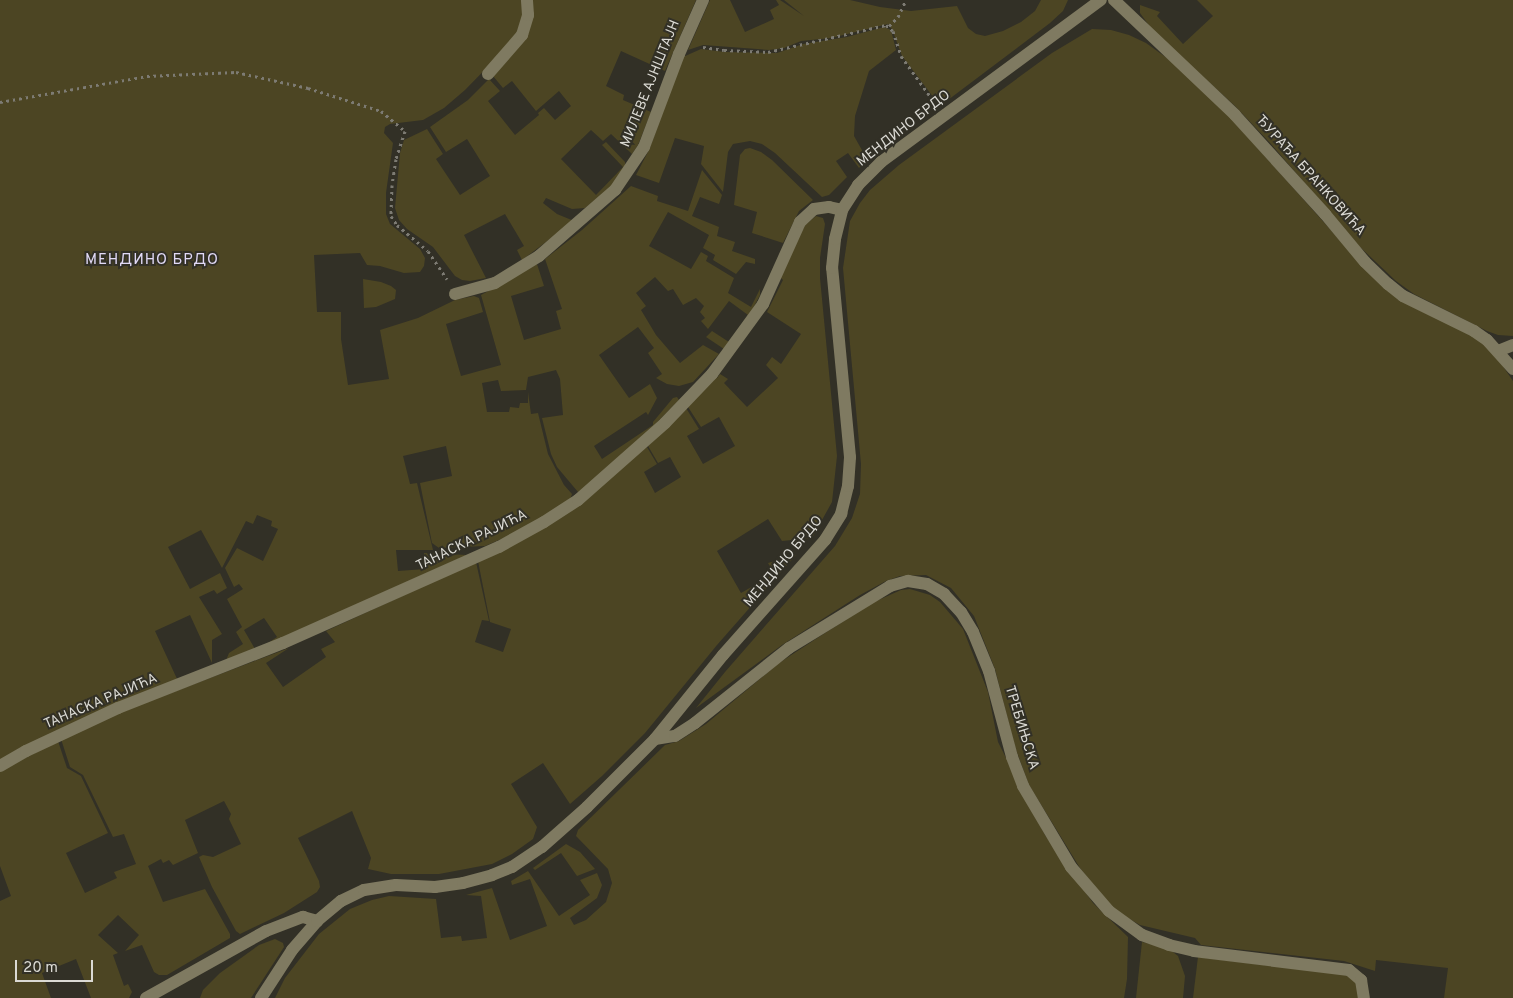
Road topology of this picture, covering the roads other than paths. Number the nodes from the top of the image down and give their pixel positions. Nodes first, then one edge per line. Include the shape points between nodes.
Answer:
1 (527, 0) edge
2 (703, 0) edge
3 (1101, 0) edge
4 (1114, 0) edge
5 (488, 74) dead end
6 (842, 210) junction
7 (455, 294) road end
8 (1513, 345) edge
9 (1498, 351) junction
10 (1513, 369) edge
11 (655, 739) junction
12 (0, 766) edge
13 (317, 921) junction
14 (146, 998) edge
15 (261, 998) edge
16 (1364, 998) edge

1 - 5 street via 528,16 522,35
2 - 7 street, МИЛЕВЕ АЈНШТАЈН via 644,147 615,190 539,256 495,283
3 - 6 street, МЕНДИНО БРДО via 881,162 858,185
4 - 9 street, ЂУРАЂА БРАНКОВИЋА via 1235,115 1388,284 1403,296 1474,331
6 - 11 street, МЕНДИНО БРДО via 832,268 850,457 848,486 841,514 825,540 723,655
6 - 12 street, ТАНАСКА РАЈИЋА via 830,207 814,209 800,222 763,304 712,374 666,423 578,500 499,547 283,643 110,712
8 - 9 street
9 - 10 street, ЂУРАЂА БРАНКОВИЋА
11 - 13 street, МЕНДИНО БРДО via 563,829 512,866 464,883 435,887 396,885 364,890 341,901
11 - 16 street, ТРЕБИЊСКА via 675,736 789,648 890,586 908,581 927,584 944,594 961,612 973,632 989,671 1012,758 1023,786 1071,867 1109,911 1142,935 1169,945 1194,951 1349,970 1361,980
13 - 14 street via 303,917 266,931
13 - 15 street, МЕНДИНО БРДО via 292,950

